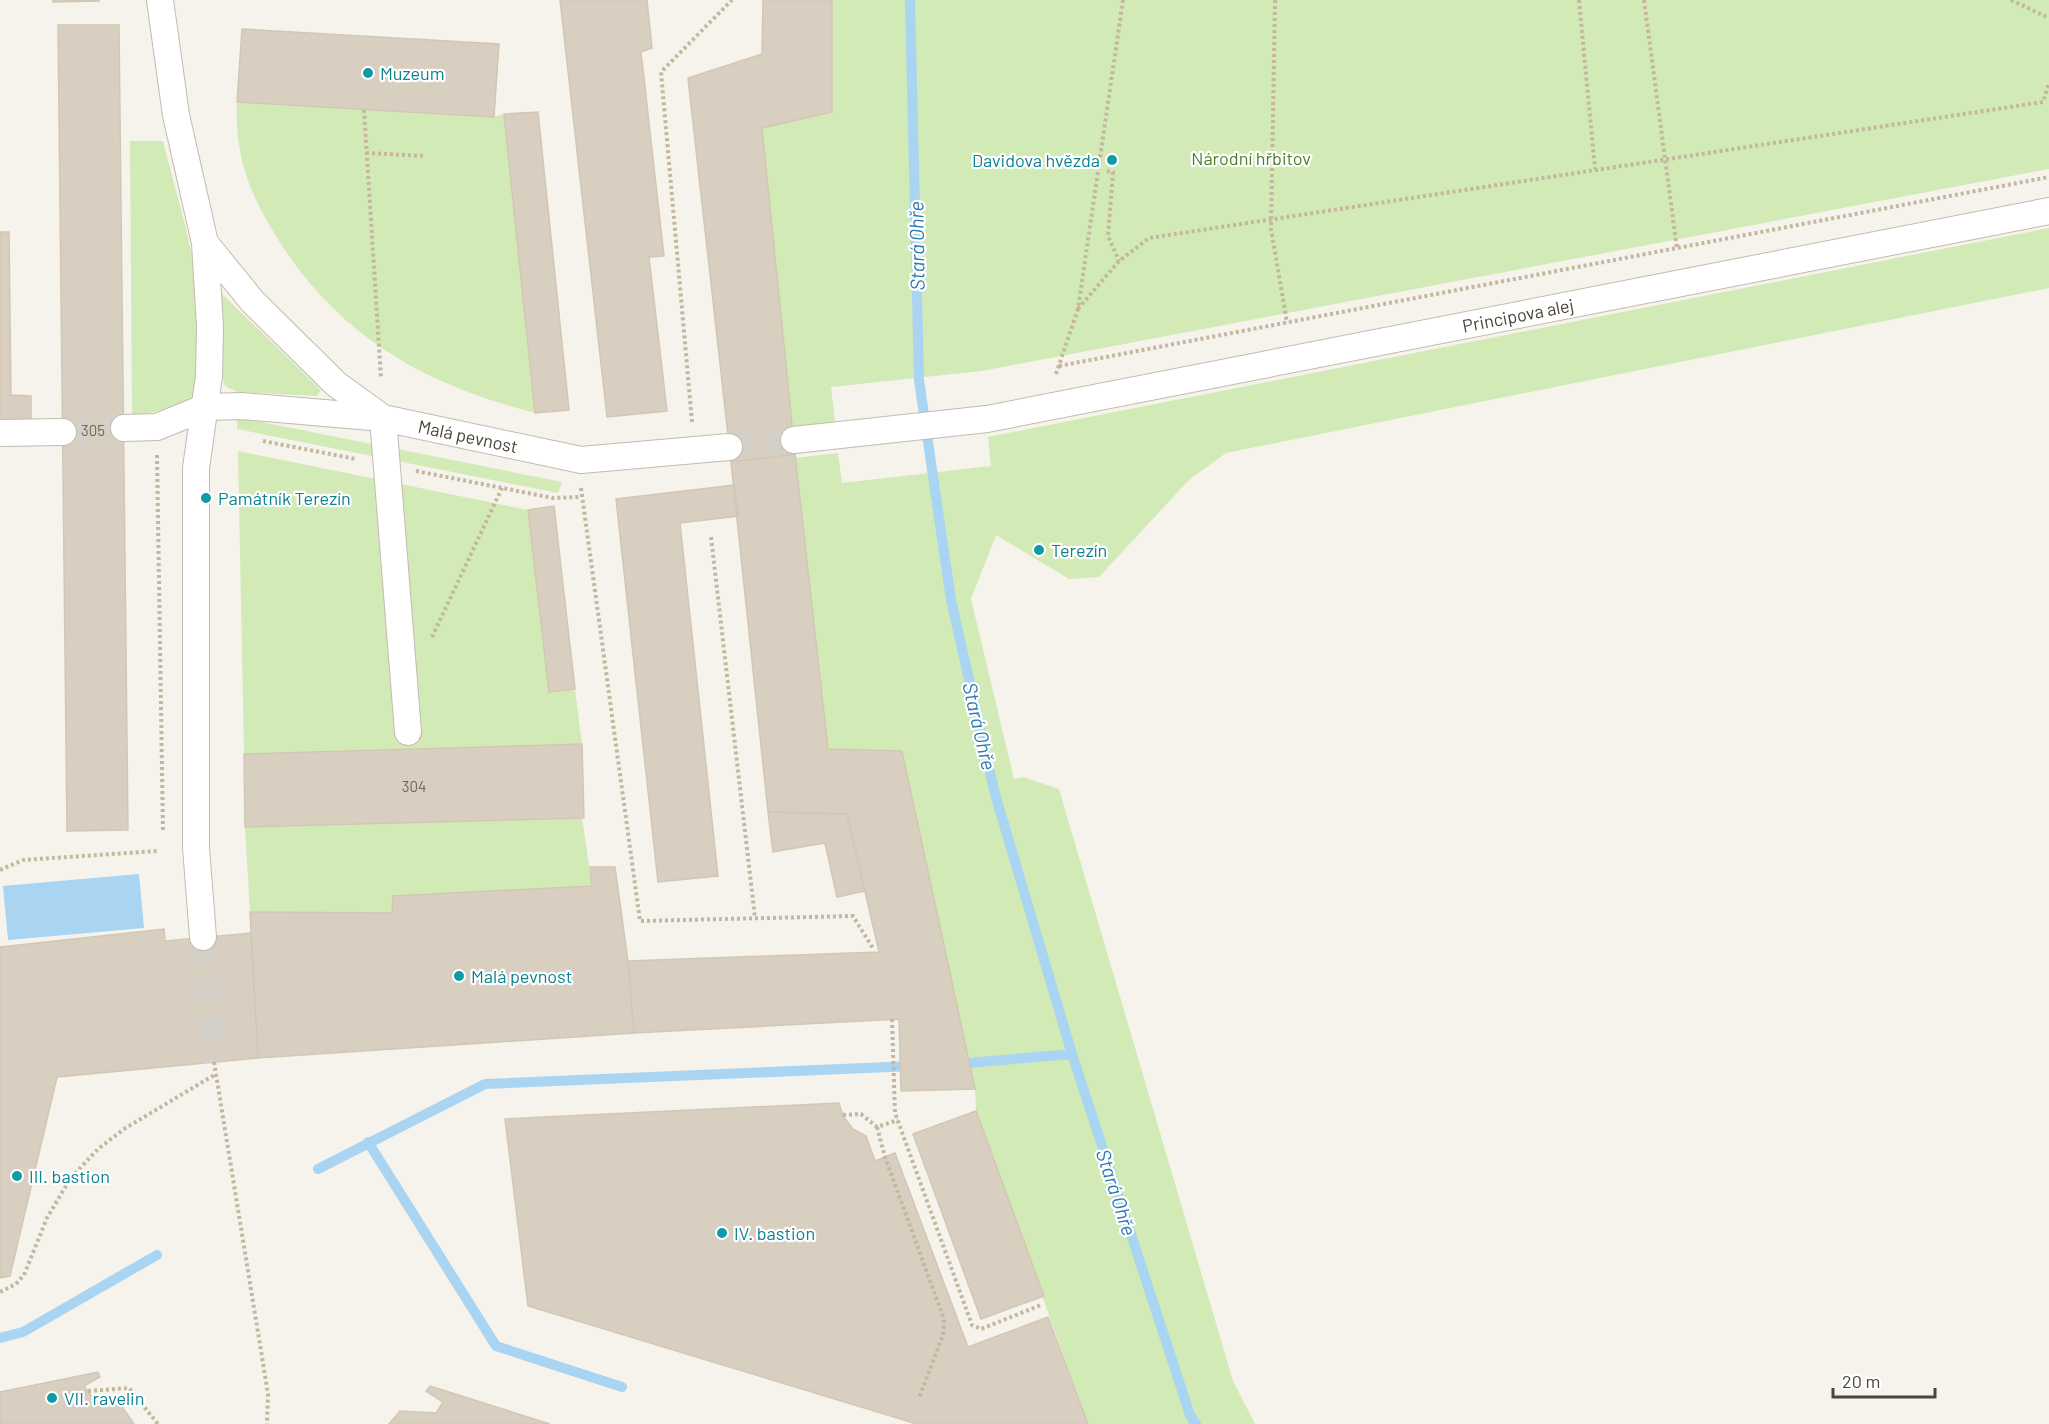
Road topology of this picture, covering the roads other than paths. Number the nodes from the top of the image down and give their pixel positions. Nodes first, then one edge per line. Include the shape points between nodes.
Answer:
1 (160, 0) edge
2 (2049, 211) edge
3 (205, 243) junction
4 (206, 406) junction
5 (383, 418) junction
6 (124, 428) tunnel mouth
7 (63, 432) tunnel mouth
8 (0, 434) edge
9 (794, 440) tunnel mouth
10 (729, 447) tunnel mouth
11 (408, 732) dead end
12 (203, 937) tunnel mouth

1 - 3 street via 176,115
2 - 9 street, Principova alej via 987,419
3 - 4 street via 210,327
3 - 5 street via 253,302 336,384
4 - 5 street, Malá pevnost
4 - 6 street via 157,427
4 - 12 street via 196,468 196,848
5 - 10 street, Malá pevnost via 581,460
5 - 11 street
7 - 8 street

